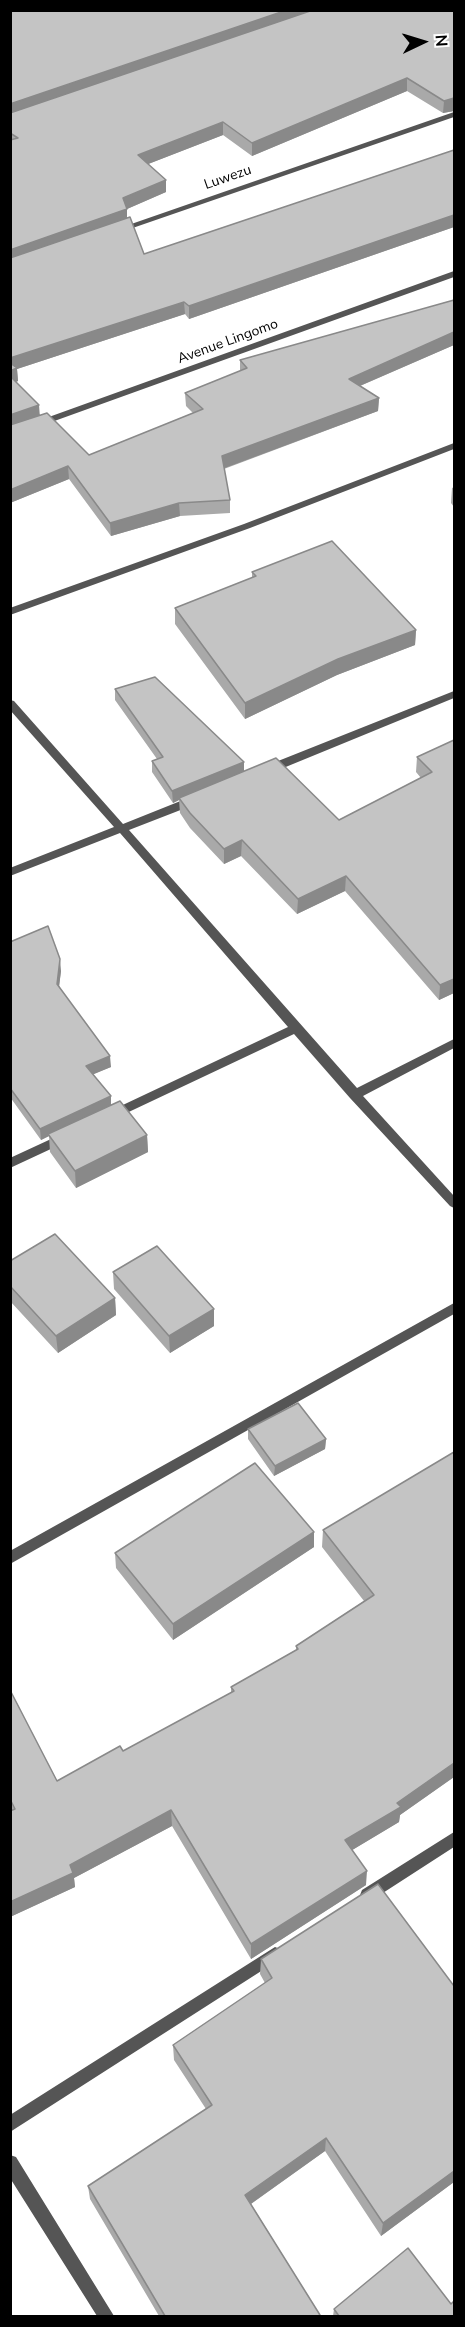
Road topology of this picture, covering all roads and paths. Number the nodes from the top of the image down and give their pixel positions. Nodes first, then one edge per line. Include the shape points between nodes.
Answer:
1 (454, 114) edge
2 (110, 232) edge
3 (454, 274) edge
4 (10, 434) edge
5 (454, 446) edge
6 (10, 612) edge
7 (454, 694) edge
8 (10, 703) edge
9 (252, 776) edge
10 (199, 798) edge
11 (124, 829) junction
12 (10, 872) edge
13 (296, 1028) junction
14 (454, 1043) edge
15 (354, 1095) junction
16 (106, 1118) edge
17 (74, 1133) edge
18 (10, 1163) edge
19 (454, 1203) edge
20 (454, 1308) edge
21 (10, 1558) edge
22 (454, 1839) edge
23 (354, 1904) edge
24 (293, 1943) edge
25 (10, 2124) edge
26 (10, 2163) edge
27 (106, 2316) edge

1 - 2 street, Luwezu
3 - 4 street, Avenue Lingomo
5 - 6 street
7 - 9 street
8 - 11 street
10 - 11 street
11 - 12 street
11 - 13 street
13 - 15 street
13 - 16 street
14 - 15 street
15 - 19 street
17 - 18 street
20 - 21 street
22 - 23 street
24 - 25 street
26 - 27 street

